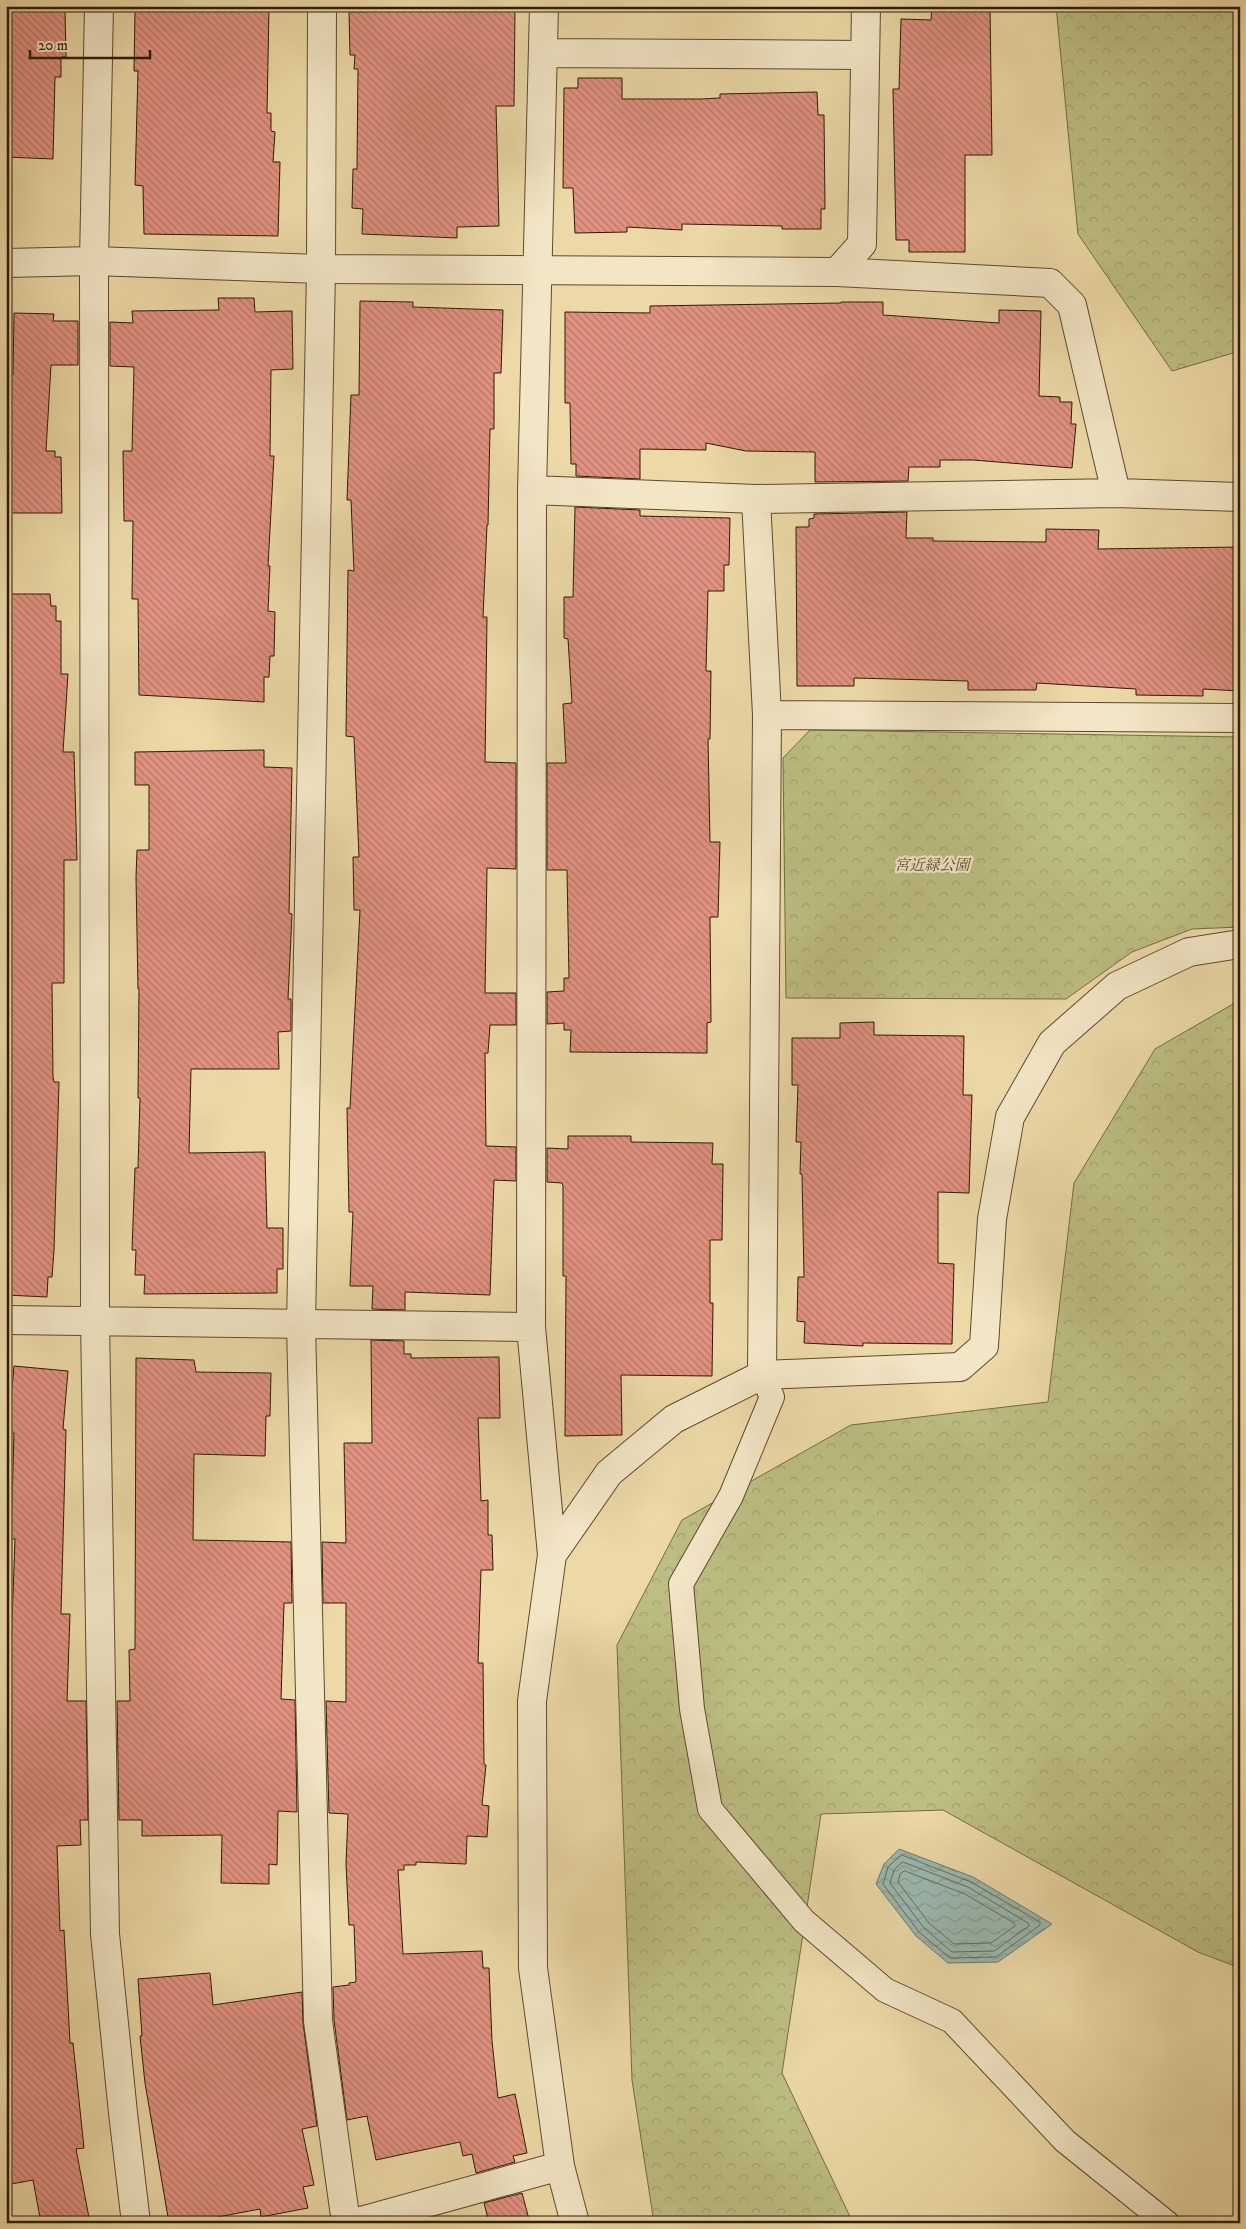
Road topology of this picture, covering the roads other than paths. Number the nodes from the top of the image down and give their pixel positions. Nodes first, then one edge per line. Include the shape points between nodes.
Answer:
1 (99, 6) edge
2 (322, 6) edge
3 (544, 6) edge
4 (866, 6) edge
5 (544, 54) junction
6 (866, 55) junction
7 (94, 261) junction
8 (6, 263) edge
9 (322, 269) junction
10 (536, 269) junction
11 (838, 272) junction
12 (532, 490) junction
13 (1116, 493) junction
14 (1240, 496) edge
15 (756, 499) junction
16 (767, 715) junction
17 (1240, 718) edge
18 (1240, 944) edge
19 (6, 1320) edge
20 (96, 1320) junction
21 (301, 1325) junction
22 (530, 1327) junction
23 (762, 1375) junction
24 (552, 1555) junction
25 (560, 2166) junction
26 (136, 2223) edge
27 (346, 2223) edge
28 (354, 2223) edge
29 (575, 2223) edge
30 (1167, 2223) edge

1 - 7 street
2 - 9 street
3 - 5 street
4 - 6 street
5 - 6 street
5 - 10 street
6 - 11 street via 862,244
7 - 8 street
7 - 9 street
7 - 20 street
9 - 10 street
9 - 21 street
10 - 11 street
10 - 12 street
11 - 13 street via 1050,283 1072,305
12 - 15 street
12 - 22 street
13 - 14 street
13 - 15 street
15 - 16 street
16 - 17 street
16 - 23 street
18 - 23 street via 1190,952 1117,986 1052,1043 1010,1117 992,1219 984,1346 960,1367
19 - 20 street
20 - 21 street
20 - 26 street via 106,1934
21 - 22 street
21 - 27 street via 318,2021
22 - 24 street
23 - 24 street via 674,1420 609,1473
23 - 30 lane via 772,1397 731,1496 681,1584 692,1709 710,1809 804,1921 885,1990 952,2021 1065,2141
24 - 25 street via 532,1702 533,1968
25 - 28 street
25 - 29 street

